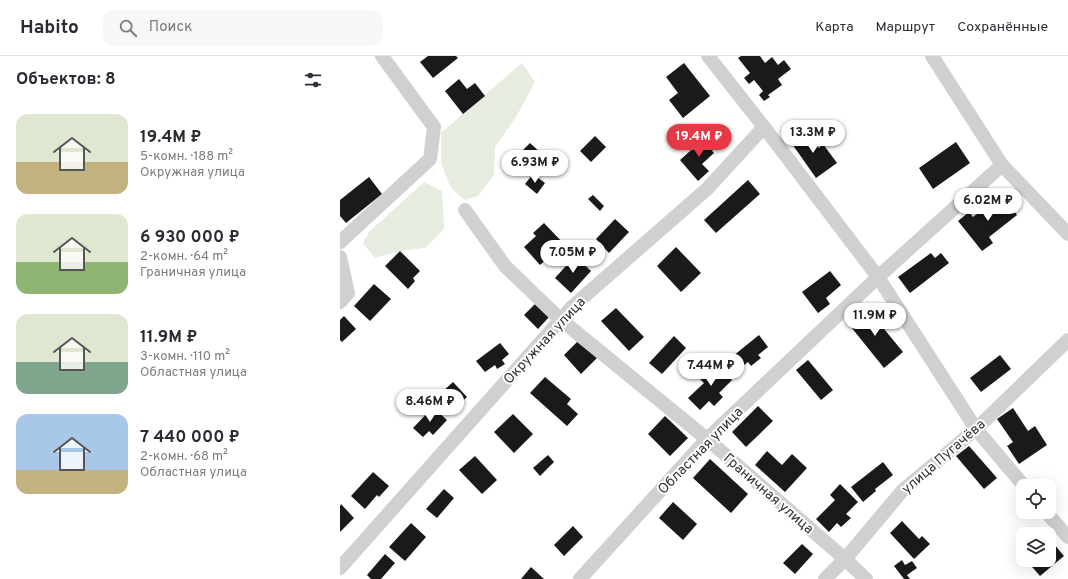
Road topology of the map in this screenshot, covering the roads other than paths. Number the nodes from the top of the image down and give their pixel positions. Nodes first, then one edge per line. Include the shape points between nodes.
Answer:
1 (382, 56) edge
2 (708, 56) edge
3 (932, 56) edge
4 (764, 127) junction
5 (1002, 165) junction
6 (465, 210) dead end
7 (1068, 234) edge
8 (340, 242) edge
9 (340, 257) edge
10 (878, 277) junction
11 (340, 302) edge
12 (560, 319) junction
13 (1068, 340) edge
14 (976, 429) junction
15 (707, 439) junction
16 (1018, 479) edge
17 (1052, 519) edge
18 (1068, 538) edge
19 (845, 559) junction
20 (340, 568) edge
21 (580, 579) edge
22 (825, 579) edge
23 (866, 579) edge

1 - 8 street via 434,127 430,159
2 - 4 street
3 - 5 street
4 - 10 street
4 - 12 street, Окружная улица via 707,189
5 - 7 street
5 - 10 street, Областная улица
6 - 12 street, Граничная улица via 505,266
9 - 11 street via 348,293
10 - 14 street
10 - 15 street, Областная улица
12 - 15 street, Граничная улица
12 - 20 street, Окружная улица
13 - 14 street, улица Пугачёва
14 - 16 street
14 - 19 street, улица Пугачёва via 903,490
15 - 19 street, Граничная улица
15 - 21 street, Областная улица
17 - 18 street
19 - 22 street, улица Пугачёва
19 - 23 street, Граничная улица

